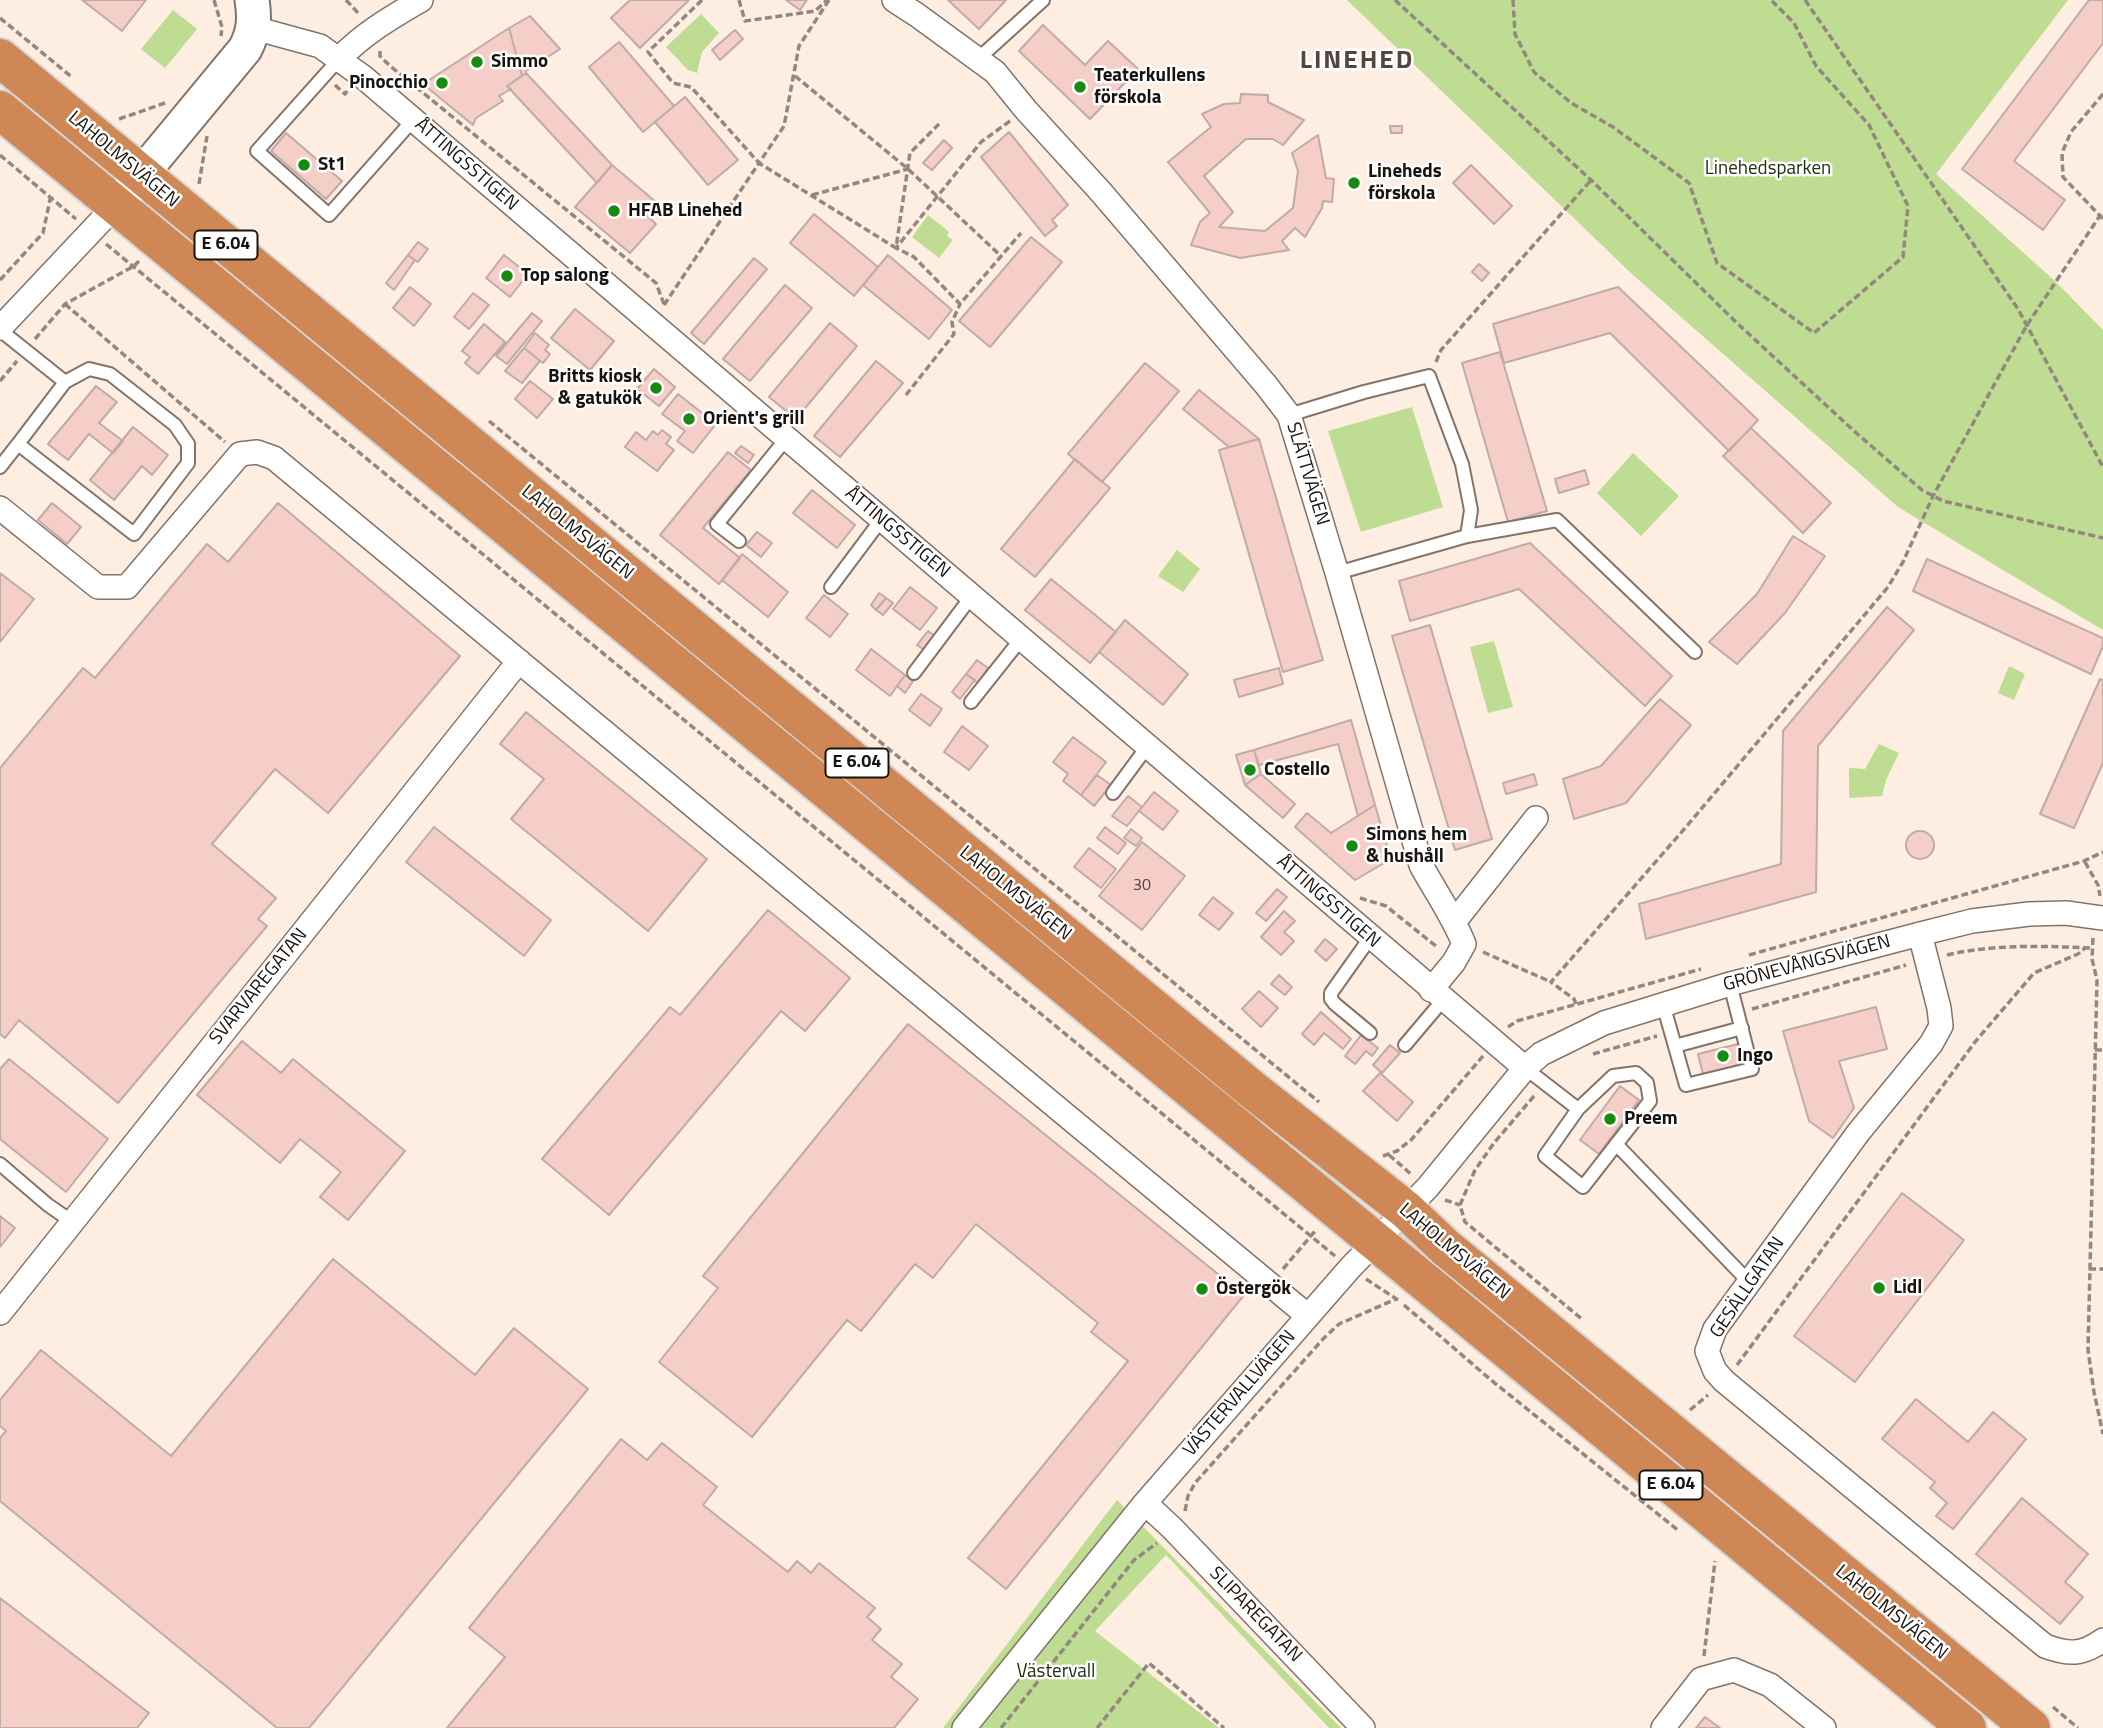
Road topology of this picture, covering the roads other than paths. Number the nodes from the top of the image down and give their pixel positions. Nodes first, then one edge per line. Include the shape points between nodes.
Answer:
1 (421, 0) edge
2 (894, 0) edge
3 (1043, 0) edge
4 (253, 14) edge
5 (0, 58) edge
6 (340, 58) junction
7 (978, 60) junction
8 (0, 110) edge
9 (413, 120) junction
10 (142, 175) junction
11 (104, 219) junction
12 (0, 329) edge
13 (65, 382) junction
14 (1289, 415) junction
15 (786, 439) junction
16 (18, 444) junction
17 (0, 467) edge
18 (0, 508) edge
19 (881, 520) junction
20 (1467, 536) junction
21 (739, 541) dead end
22 (1337, 573) junction
23 (831, 587) dead end
24 (971, 597) junction
25 (1021, 639) junction
26 (1695, 652) dead end
27 (519, 661) junction
28 (914, 673) dead end
29 (971, 702) dead end
30 (1147, 747) junction
31 (1113, 793) dead end
32 (1536, 818) dead end
33 (2103, 918) edge
34 (1455, 921) junction
35 (1920, 934) junction
36 (1370, 938) junction
37 (1730, 984) junction
38 (1437, 995) junction
39 (1663, 1003) junction
40 (1742, 1028) junction
41 (1370, 1033) dead end
42 (1405, 1045) dead end
43 (1675, 1046) junction
44 (1525, 1068) junction
45 (1578, 1109) junction
46 (1616, 1144) junction
47 (0, 1164) edge
48 (1406, 1210) junction
49 (71, 1222) junction
50 (1363, 1255) junction
51 (1749, 1282) junction
52 (0, 1313) edge
53 (1308, 1317) junction
54 (1145, 1503) junction
55 (2103, 1640) edge
56 (2039, 1716) edge
57 (964, 1728) edge
58 (1363, 1728) edge
59 (1663, 1728) edge
60 (1824, 1728) edge
61 (1968, 1728) edge

1 - 6 street via 372,29
2 - 7 street, SLÄTTVÄGEN
3 - 7 lane
4 - 6 street, ÅTTINGSSTIGEN
4 - 10 main road via 245,49
5 - 10 highway, LAHOLMSVÄGEN / E 6.04
6 - 9 street, ÅTTINGSSTIGEN
6 - 9 lane via 257,152 329,215
7 - 14 street, SLÄTTVÄGEN via 995,72 1100,191
8 - 11 highway, LAHOLMSVÄGEN / E 6.04 via 61,183
9 - 15 street, ÅTTINGSSTIGEN
10 - 11 main road
10 - 48 highway, LAHOLMSVÄGEN / E 6.04 via 1254,1091
11 - 12 street
11 - 50 highway, LAHOLMSVÄGEN / E 6.04
12 - 13 lane
13 - 16 lane
13 - 16 lane via 89,369 110,374 175,425 188,444 188,463 134,534
14 - 20 lane via 1429,376 1462,464 1471,510
14 - 22 street, SLÄTTVÄGEN
15 - 19 street, ÅTTINGSSTIGEN
15 - 21 lane via 717,524
16 - 17 lane
18 - 27 street via 97,587 127,587 240,454 257,452 274,458
19 - 23 lane
19 - 24 street, ÅTTINGSSTIGEN
20 - 22 lane
20 - 26 lane via 1557,520
22 - 34 street, SLÄTTVÄGEN via 1421,865
24 - 25 street, ÅTTINGSSTIGEN
24 - 28 lane
25 - 29 lane
25 - 30 street, ÅTTINGSSTIGEN
27 - 49 street, SVARVAREGATAN
27 - 53 street
30 - 31 lane
30 - 36 street, ÅTTINGSSTIGEN
32 - 34 street
33 - 35 street, GRÖNEVÅNGSVÄGEN via 2029,914
34 - 38 street, SLÄTTVÄGEN via 1464,944
35 - 37 street, GRÖNEVÅNGSVÄGEN
35 - 51 street, GESÄLLGATAN via 1941,1026
36 - 38 street, ÅTTINGSSTIGEN
36 - 41 lane via 1331,993 1331,999
37 - 39 street, GRÖNEVÅNGSVÄGEN
37 - 40 lane
38 - 42 lane
38 - 44 street, ÅTTINGSSTIGEN
39 - 43 lane
39 - 44 street, GRÖNEVÅNGSVÄGEN via 1568,1039
40 - 43 lane
40 - 43 lane via 1752,1069 1686,1085
44 - 45 lane
44 - 48 street, VÄSTERVALLVÄGEN
45 - 46 lane via 1613,1076 1636,1073 1647,1083 1650,1101
45 - 46 lane via 1545,1156 1583,1187
46 - 51 lane
47 - 49 lane
48 - 50 street, VÄSTERVALLVÄGEN
48 - 56 highway, LAHOLMSVÄGEN / E 6.04 via 1455,1234
49 - 52 street, SVARVAREGATAN
50 - 53 street, VÄSTERVALLVÄGEN
50 - 61 highway, LAHOLMSVÄGEN / E 6.04
51 - 55 street, GESÄLLGATAN via 1715,1329 1707,1351 1724,1381 2045,1646 2063,1653 2078,1652
53 - 54 street, VÄSTERVALLVÄGEN
54 - 57 street, VÄSTERVALLVÄGEN
54 - 58 street, SLIPAREGATAN
59 - 60 street via 1701,1679 1734,1670 1770,1685

